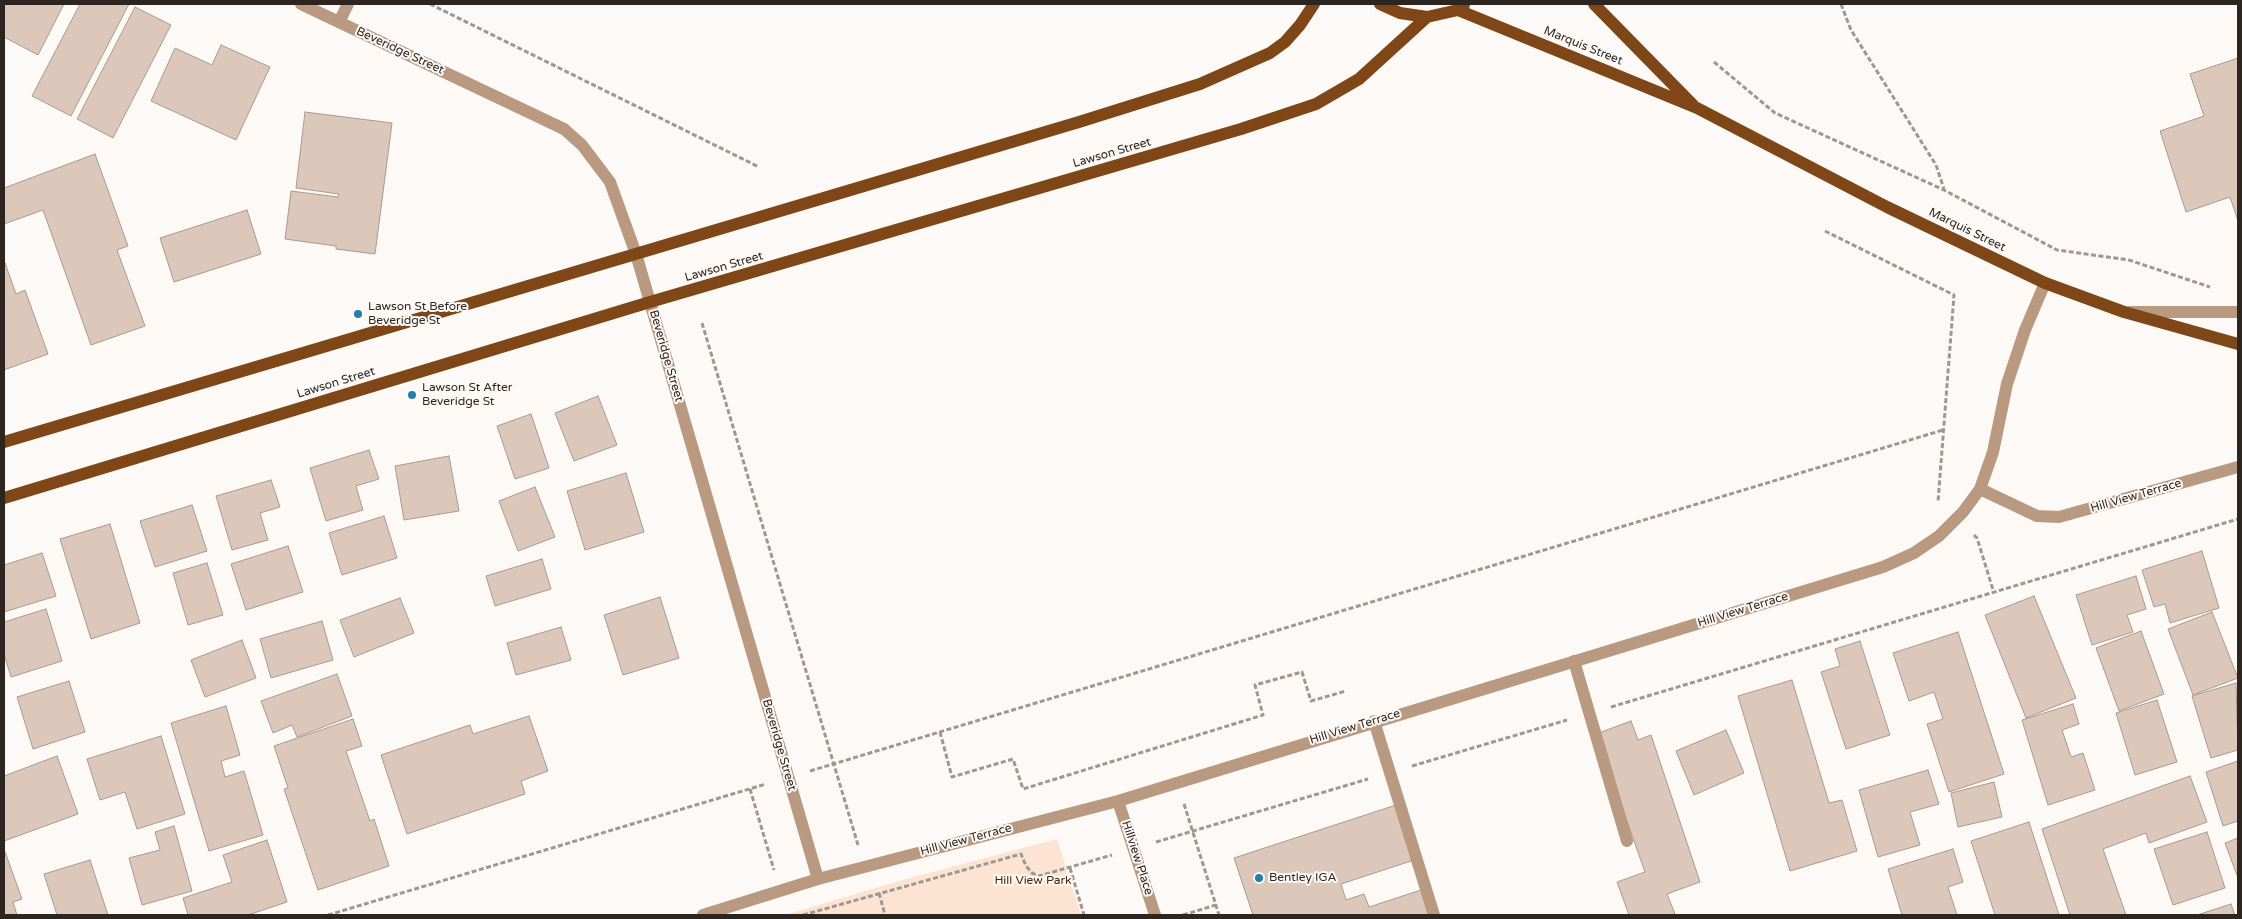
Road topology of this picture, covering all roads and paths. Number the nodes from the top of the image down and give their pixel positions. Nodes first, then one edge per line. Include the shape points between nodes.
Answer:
1 (301, 4) edge
2 (348, 4) edge
3 (430, 4) edge
4 (1314, 4) edge
5 (1380, 4) edge
6 (1594, 4) edge
7 (1841, 4) edge
8 (1462, 7) edge
9 (1427, 17) junction
10 (339, 22) junction
11 (1714, 62) dead end
12 (1697, 108) junction
13 (759, 167) dead end
14 (1944, 190) junction
15 (1825, 231) dead end
16 (636, 254) junction
17 (2045, 282) junction
18 (2220, 289) dead end
19 (650, 302) junction
20 (2124, 312) junction
21 (2238, 312) edge
22 (702, 323) dead end
23 (2238, 344) edge
24 (4, 442) edge
25 (2238, 467) edge
26 (1980, 489) junction
27 (4, 498) edge
28 (2238, 520) edge
29 (1994, 593) dead end
30 (1574, 661) junction
31 (1346, 691) dead end
32 (1374, 721) junction
33 (940, 732) junction
34 (834, 764) junction
35 (788, 778) junction
36 (750, 789) junction
37 (1118, 801) junction
38 (1184, 803) dead end
39 (1627, 841) dead end
40 (864, 867) junction
41 (1070, 868) dead end
42 (818, 879) junction
43 (781, 891) junction
44 (879, 893) dead end
45 (1216, 905) junction
46 (328, 915) edge
47 (703, 915) edge
48 (884, 915) edge
49 (1084, 915) edge
50 (1155, 915) edge
51 (1184, 915) edge
52 (1219, 915) edge
53 (1434, 915) edge

1 - 10 street, Beveridge Street
2 - 10 street
3 - 13 path
4 - 16 main road via 1285,42 1270,53 1200,84
5 - 9 main road via 1400,13
6 - 12 main road, Marquis Street
7 - 14 path via 1851,30 1936,165
8 - 9 main road
8 - 12 main road, Marquis Street
9 - 19 main road, Lawson Street via 1359,79 1316,104 1241,129
10 - 16 street, Beveridge Street via 564,129 582,145 610,182
11 - 14 path via 1775,113
12 - 17 main road, Marquis Street via 1887,207
14 - 18 path via 2058,250 2128,260
15 - 33 path via 1954,295 1943,430
16 - 19 street, Beveridge Street
16 - 24 main road
17 - 20 main road, Marquis Street
17 - 26 street, Hill View Terrace via 2007,384 1993,452
19 - 27 main road, Lawson Street
19 - 35 street, Beveridge Street
20 - 21 street
20 - 23 main road, Marquis Street
22 - 34 path
25 - 26 street, Hill View Terrace via 2059,517 2037,516
26 - 30 street, Hill View Terrace via 1945,531 1914,553 1883,567
28 - 29 path
30 - 32 street, Hill View Terrace
30 - 39 street
31 - 33 path via 1311,701 1302,672 1255,685 1263,715 1023,789 1014,759 952,777
32 - 37 street, Hill View Terrace
32 - 53 street
33 - 34 path
34 - 35 path
34 - 40 path
35 - 36 path
35 - 42 street, Beveridge Street
36 - 43 path
36 - 46 path
37 - 40 street, Hill View Terrace
37 - 50 street, Hillview Place
38 - 45 path
40 - 42 street, Hill View Terrace
41 - 49 path
42 - 43 street, Hill View Terrace
43 - 47 street, Hill View Terrace
44 - 48 path
45 - 51 path
45 - 52 path

